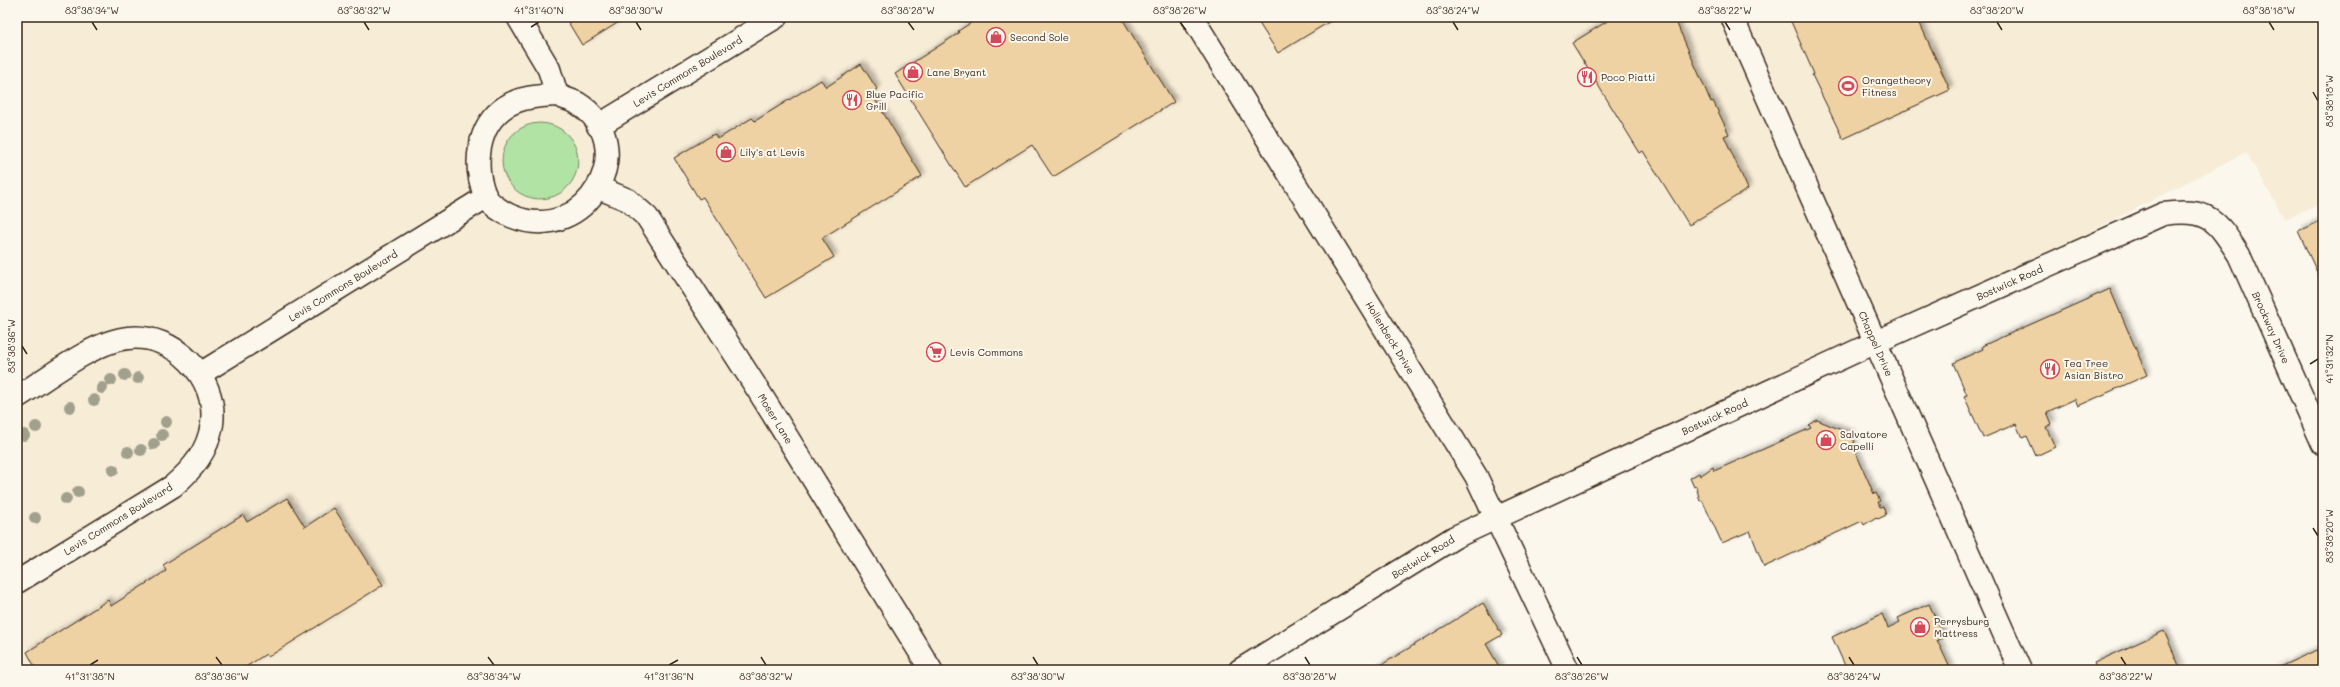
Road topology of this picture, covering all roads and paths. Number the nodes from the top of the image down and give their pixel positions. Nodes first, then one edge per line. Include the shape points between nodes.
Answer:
1 (518, 17) edge
2 (776, 17) edge
3 (1192, 17) edge
4 (1732, 17) edge
5 (557, 96) junction
6 (598, 126) junction
7 (599, 188) junction
8 (486, 197) junction
9 (2210, 217) joint
10 (1876, 342) junction
11 (200, 374) junction
12 (17, 398) edge
13 (2323, 444) edge
14 (1496, 517) junction
15 (17, 582) edge
16 (931, 670) edge
17 (1240, 670) edge
18 (1568, 670) edge
19 (2020, 670) edge

1 - 5 street via 549,69
2 - 6 street, Levis Commons Boulevard
3 - 14 street, Hollenbeck Drive via 1476,476
4 - 10 street, Chappel Drive
5 - 6 street via 576,103 589,113
5 - 8 street via 537,96 516,101 493,118 482,137 478,154 479,175
6 - 7 street via 606,153
7 - 8 street via 578,210 551,221 519,219 501,212
7 - 16 street, Moser Lane via 628,200 646,218 762,396
8 - 11 street, Levis Commons Boulevard
9 - 10 street, Bostwick Road via 2185,211 2163,214 2144,221
9 - 13 street, Brockway Drive via 2226,234 2240,255
10 - 14 street, Bostwick Road
10 - 19 street, Chappel Drive
11 - 12 street, Levis Commons Boulevard via 182,354 171,347 144,337 129,338 103,344
11 - 15 street, Levis Commons Boulevard via 210,399 212,423 200,457 188,473 173,486
14 - 17 street, Bostwick Road via 1455,537
14 - 18 street, Hollenbeck Drive

